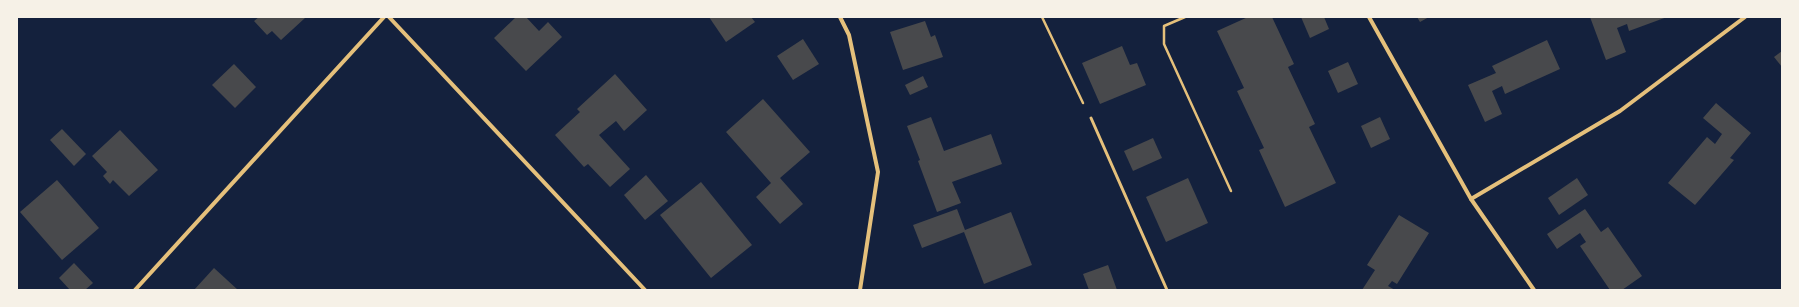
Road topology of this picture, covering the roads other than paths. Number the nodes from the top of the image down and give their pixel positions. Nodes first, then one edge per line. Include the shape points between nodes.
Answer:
1 (384, 17) edge
2 (389, 17) edge
3 (840, 17) edge
4 (1369, 17) edge
5 (1745, 17) edge
6 (1091, 118) road end
7 (1471, 199) junction
8 (135, 290) edge
9 (645, 290) edge
10 (860, 290) edge
11 (1167, 290) edge
12 (1534, 290) edge

1 - 8 street
2 - 9 street
3 - 10 street via 849,35 878,172
4 - 7 street
5 - 7 street via 1620,111
6 - 11 lane
7 - 12 street

